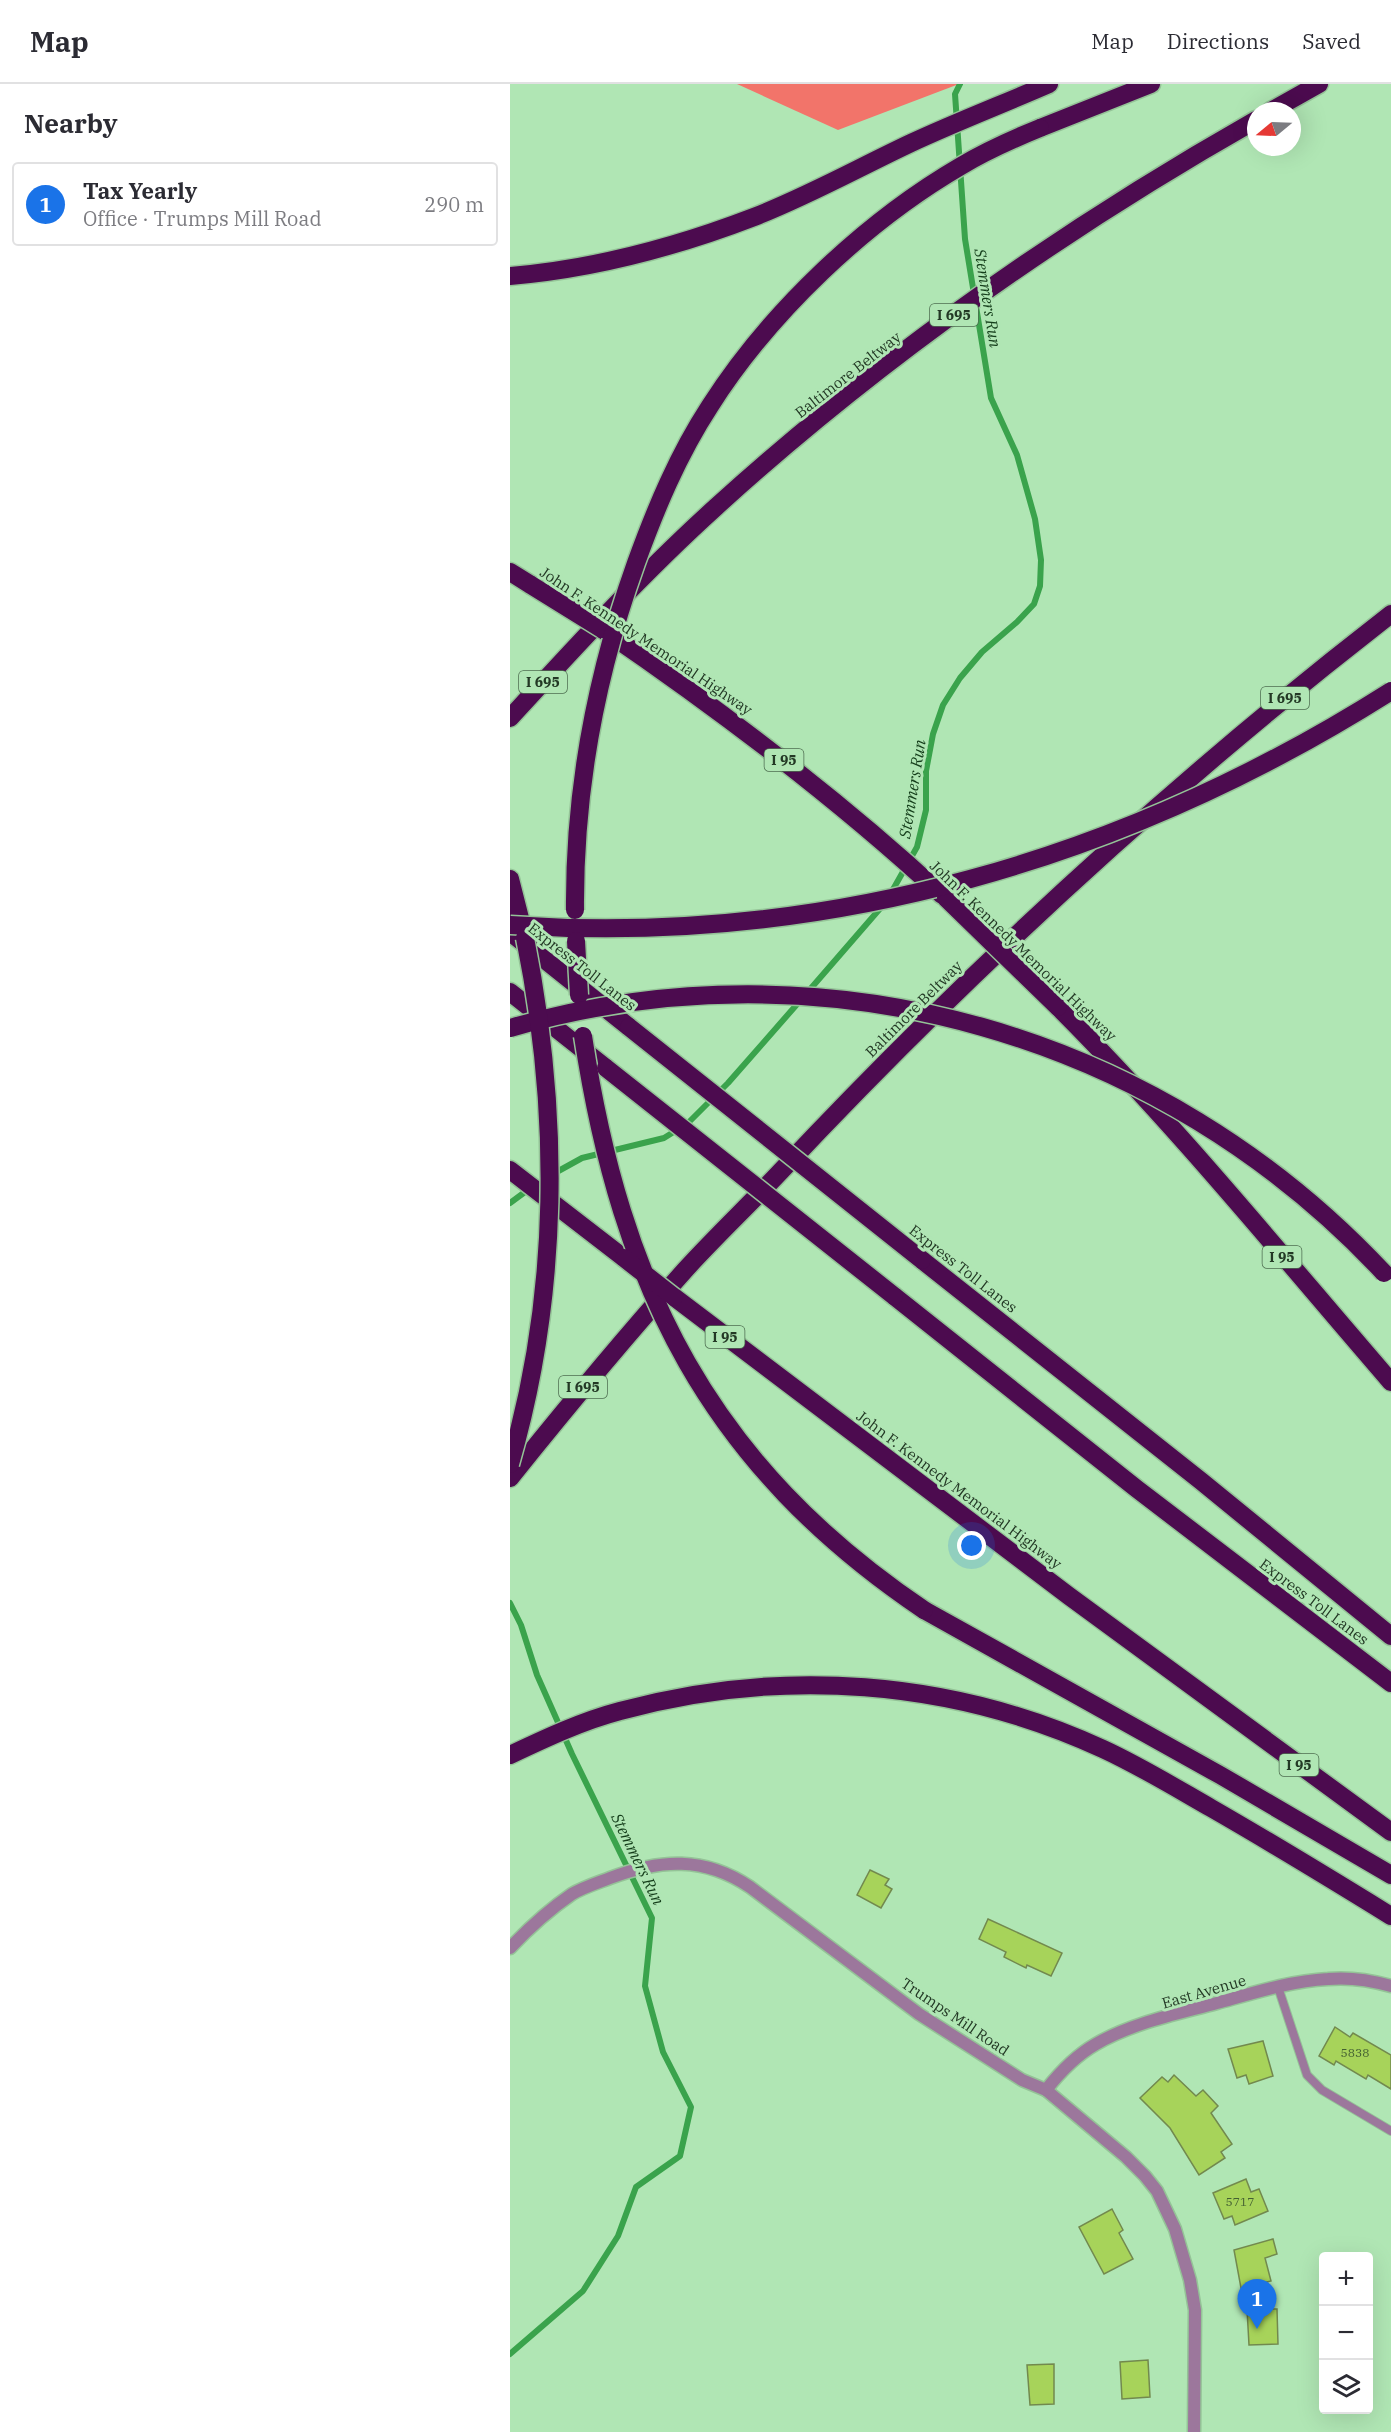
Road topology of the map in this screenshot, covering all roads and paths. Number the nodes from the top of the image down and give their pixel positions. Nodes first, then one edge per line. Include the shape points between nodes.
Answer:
1 (1050, 84) edge
2 (1150, 84) edge
3 (1319, 84) edge
4 (1287, 102) edge
5 (1247, 125) edge
6 (510, 276) edge
7 (510, 572) edge
8 (1391, 614) edge
9 (1391, 691) edge
10 (510, 718) edge
11 (510, 879) edge
12 (510, 925) edge
13 (510, 933) edge
14 (510, 992) edge
15 (510, 1028) edge
16 (510, 1170) edge
17 (1387, 1277) edge
18 (1391, 1382) edge
19 (510, 1464) edge
20 (510, 1478) edge
21 (1391, 1636) edge
22 (1391, 1683) edge
23 (510, 1755) edge
24 (1391, 1832) edge
25 (1391, 1875) edge
26 (1391, 1916) edge
27 (510, 1948) edge
28 (1391, 1986) edge
29 (1278, 1987) junction
30 (1046, 2090) junction
31 (1391, 2131) edge
32 (1194, 2432) edge

1 - 6 highway via 792,201 716,231 600,262
2 - 25 highway, bridge via 1040,128 959,167 905,203 799,296 711,404 656,508 615,626 586,750 576,849 577,978 583,1036 594,1108 618,1202 652,1296 691,1371 722,1417 755,1461 806,1517 924,1610 1221,1775
3 - 4 highway
5 - 10 highway, Baltimore Beltway / I 695 via 1140,189 1024,266 848,396 676,544
7 - 18 highway, John F. Kennedy Memorial Highway / I 95, bridge via 641,655 770,749 920,874 1105,1055
8 - 20 highway, Baltimore Beltway / I 695 via 1112,846 948,1000 687,1268 584,1385
9 - 12 highway, bridge via 1284,754 1214,789 1078,845 970,879 871,903 739,922 600,929
11 - 19 highway, bridge via 525,938 543,1043 551,1193 538,1333
13 - 21 highway, Express Toll Lanes, bridge
14 - 22 highway, Express Toll Lanes, bridge via 1137,1489
15 - 17 highway, bridge via 610,1006 735,995 840,999 907,1008 974,1024 1039,1044 1101,1070 1191,1116 1304,1196
16 - 24 highway, John F. Kennedy Memorial Highway / I 95, bridge via 1069,1596
23 - 26 highway via 620,1711 739,1688 807,1684 939,1696 1041,1723 1122,1758
27 - 30 street, Trumps Mill Road via 584,1888 643,1867 692,1863 714,1868 733,1876 918,2014 1022,2080
28 - 29 street, East Avenue via 1340,1978
29 - 30 street, East Avenue via 1122,2032 1077,2056
29 - 31 lane via 1307,2075 1322,2090
30 - 32 street, Trumps Mill Road via 1145,2176 1157,2191 1175,2229 1195,2310

